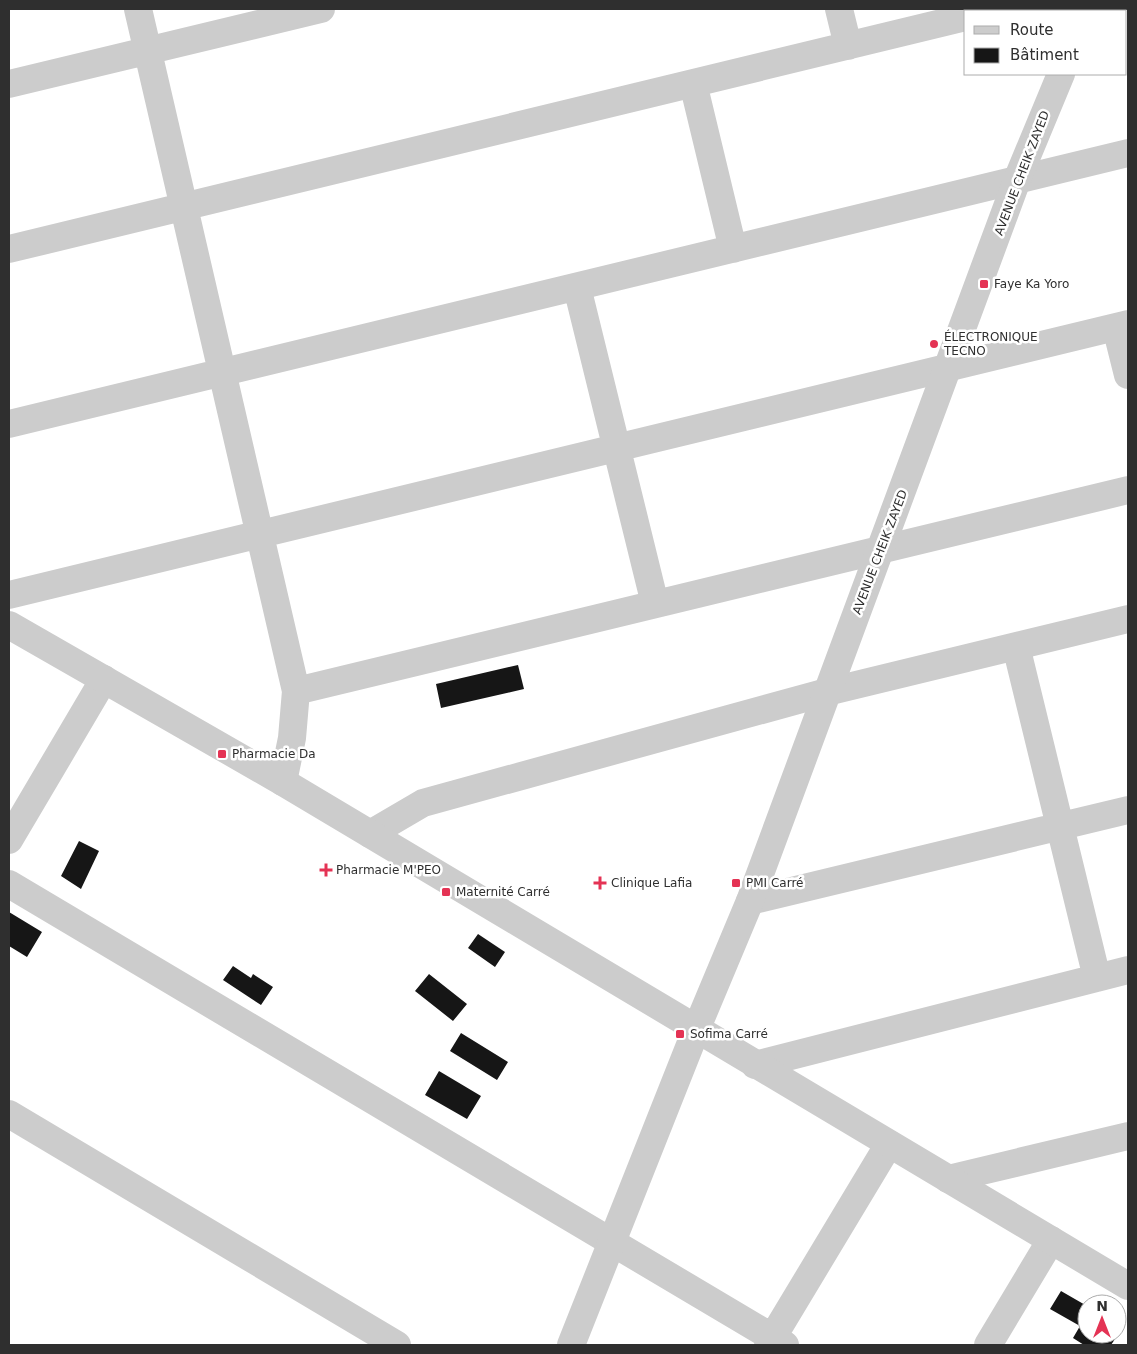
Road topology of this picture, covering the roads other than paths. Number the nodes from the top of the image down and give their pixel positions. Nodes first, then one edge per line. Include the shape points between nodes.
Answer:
1 (138, 9) edge
2 (321, 9) edge
3 (839, 9) edge
4 (964, 17) edge
5 (848, 46) junction
6 (148, 51) junction
7 (1061, 75) edge
8 (692, 83) junction
9 (9, 84) edge
10 (1128, 153) edge
11 (1017, 180) junction
12 (183, 206) junction
13 (9, 249) edge
14 (733, 249) junction
15 (577, 287) junction
16 (1122, 326) edge
17 (949, 368) junction
18 (222, 372) junction
19 (1128, 375) edge
20 (9, 424) edge
21 (616, 448) junction
22 (1128, 490) edge
23 (259, 534) junction
24 (882, 549) junction
25 (9, 595) edge
26 (655, 604) junction
27 (1128, 619) edge
28 (9, 625) edge
29 (1016, 646) junction
30 (104, 679) junction
31 (296, 691) junction
32 (827, 692) junction
33 (283, 782) junction
34 (1128, 810) edge
35 (1060, 826) junction
36 (370, 834) junction
37 (9, 840) edge
38 (9, 884) edge
39 (750, 901) junction
40 (1128, 970) edge
41 (1097, 978) junction
42 (696, 1030) junction
43 (754, 1065) junction
44 (9, 1114) edge
45 (1128, 1136) edge
46 (889, 1144) junction
47 (948, 1179) junction
48 (1051, 1240) junction
49 (612, 1242) junction
50 (1128, 1286) edge
51 (775, 1343) edge
52 (397, 1345) edge
53 (571, 1345) edge
54 (988, 1345) edge

1 - 6 street
2 - 6 street
3 - 5 street
4 - 5 street
5 - 8 street
6 - 9 street
6 - 12 street
7 - 11 street, AVENUE CHEIK ZAYED
8 - 12 street
8 - 14 street
10 - 11 street
11 - 14 street
11 - 17 street, AVENUE CHEIK ZAYED
12 - 13 street
12 - 18 street
14 - 15 street
15 - 18 street
15 - 21 street
16 - 17 street
16 - 19 street
17 - 21 street
17 - 24 street, AVENUE CHEIK ZAYED
18 - 20 street
18 - 23 street
21 - 23 street
21 - 26 street
22 - 24 street
23 - 25 street
23 - 31 street
24 - 26 street
24 - 32 street, AVENUE CHEIK ZAYED
26 - 31 street
27 - 29 street
28 - 30 street
29 - 32 street
29 - 35 street
30 - 33 street
30 - 37 street
31 - 33 street via 292,738
32 - 36 street via 423,803
32 - 39 street, AVENUE CHEIK ZAYED
33 - 36 street
34 - 35 street
35 - 39 street
35 - 41 street
36 - 42 street
38 - 49 street
39 - 42 street, AVENUE CHEIK ZAYED
40 - 41 street
41 - 43 street
42 - 43 street
42 - 49 street, AVENUE CHEIK ZAYED
43 - 46 street
44 - 52 street
45 - 47 street
46 - 47 street
46 - 51 street
47 - 48 street
48 - 50 street
48 - 54 street
49 - 51 street
49 - 53 street, AVENUE CHEIK ZAYED

